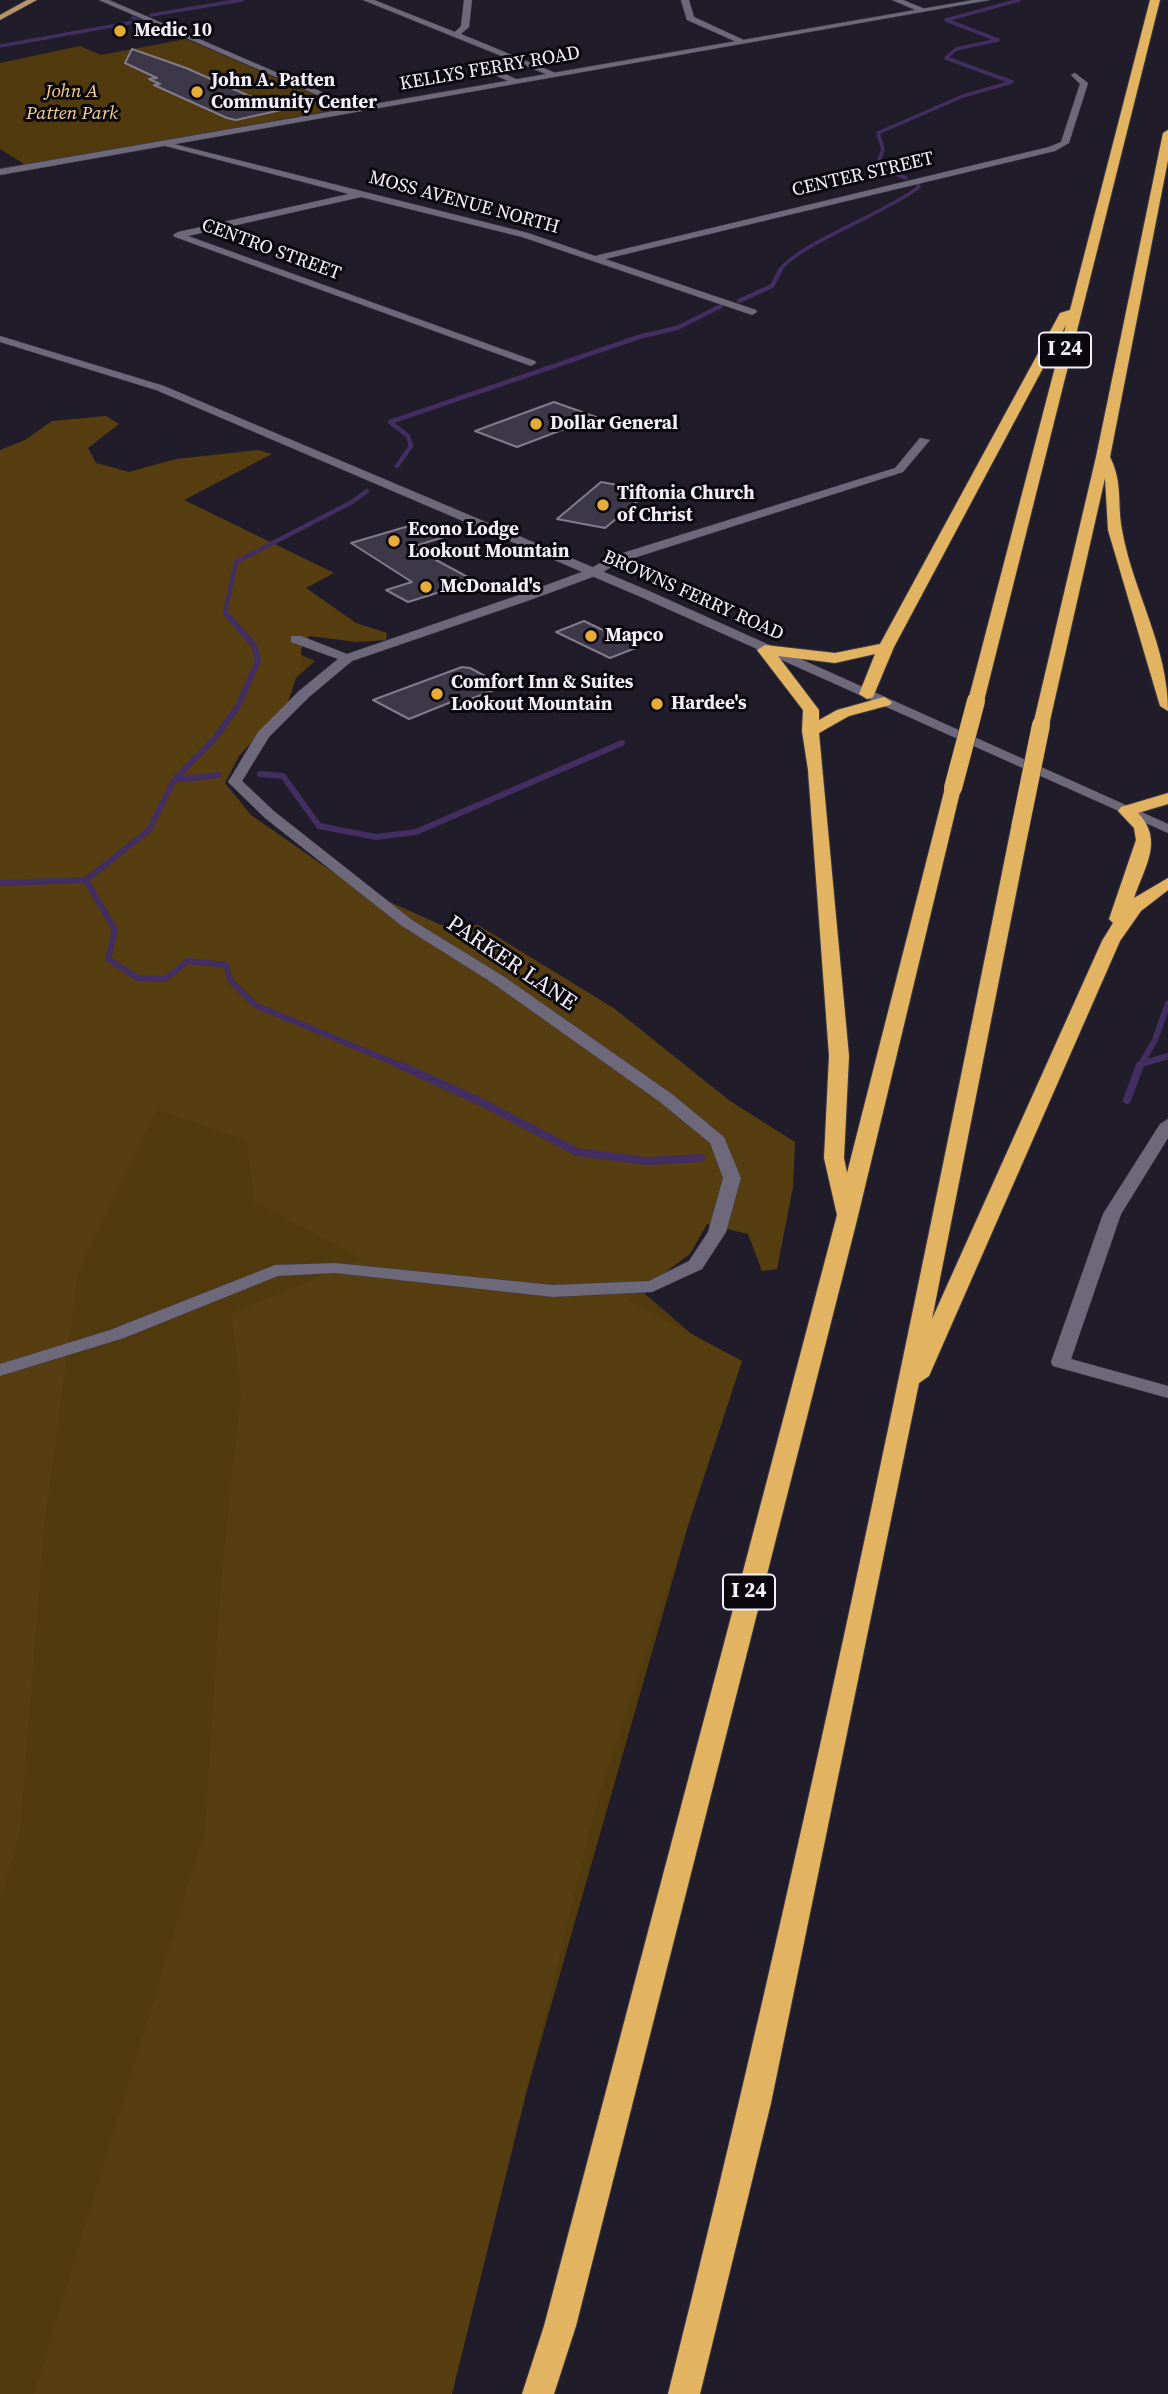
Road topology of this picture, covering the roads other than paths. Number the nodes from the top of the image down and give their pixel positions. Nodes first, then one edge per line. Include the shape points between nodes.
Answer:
1 (33, 0) edge
2 (103, 0) edge
3 (367, 0) edge
4 (468, 0) edge
5 (685, 0) edge
6 (895, 0) edge
7 (986, 0) edge
8 (1155, 0) edge
9 (921, 9) junction
10 (0, 18) edge
11 (457, 34) junction
12 (742, 41) junction
13 (481, 66) dead end
14 (555, 74) junction
15 (1075, 75) dead end
16 (516, 81) junction
17 (356, 109) junction
18 (1168, 133) edge
19 (162, 144) junction
20 (0, 173) edge
21 (363, 193) junction
22 (597, 258) junction
23 (1083, 283) junction
24 (752, 312) dead end
25 (0, 338) edge
26 (531, 363) dead end
27 (924, 440) dead end
28 (1103, 457) junction
29 (594, 572) junction
30 (296, 639) dead end
31 (886, 647) junction
32 (765, 650) junction
33 (347, 658) junction
34 (867, 694) junction
35 (884, 702) junction
36 (1168, 706) edge
37 (810, 731) junction
38 (1168, 797) edge
39 (1127, 811) junction
40 (1168, 829) edge
41 (1168, 883) edge
42 (1111, 941) junction
43 (1168, 1124) edge
44 (846, 1220) junction
45 (0, 1370) edge
46 (1168, 1392) edge
47 (900, 1417) junction
48 (538, 2394) edge
49 (684, 2394) edge

1 - 10 main road
2 - 17 street
3 - 11 street
4 - 11 street via 465,27
5 - 12 street via 690,18
6 - 9 street
7 - 9 street, KELLYS FERRY ROAD
8 - 23 highway, I 24
9 - 12 street, KELLYS FERRY ROAD
11 - 14 street
12 - 14 street, KELLYS FERRY ROAD
13 - 16 street
14 - 16 street, KELLYS FERRY ROAD
15 - 22 street, CENTER STREET via 1084,83 1078,110 1065,143 1052,149
16 - 17 street, KELLYS FERRY ROAD
17 - 19 street, KELLYS FERRY ROAD
18 - 28 highway, I 24
19 - 20 street, KELLYS FERRY ROAD
19 - 21 street, MOSS AVENUE NORTH
21 - 22 street, MOSS AVENUE NORTH
21 - 26 street, CENTRO STREET via 178,235
22 - 24 street, MOSS AVENUE NORTH
23 - 31 highway
23 - 44 highway, I 24, bridge
25 - 29 street, BROWNS FERRY ROAD via 160,388
27 - 29 street, PARKER LANE via 900,470 614,560
28 - 36 highway via 1112,475 1115,530
28 - 47 highway, I 24, bridge via 1041,725
29 - 32 street, BROWNS FERRY ROAD
29 - 33 street, PARKER LANE
30 - 33 street
31 - 32 highway via 835,658
31 - 34 highway
32 - 34 street, BROWNS FERRY ROAD
32 - 37 highway via 811,710
33 - 45 street, PARKER LANE via 263,735 235,782 407,923 498,979 666,1098 718,1141 732,1178 717,1232 696,1265 652,1286 553,1291 335,1268 275,1271 117,1334
34 - 35 street, BROWNS FERRY ROAD
35 - 37 highway via 844,713
35 - 39 street, BROWNS FERRY ROAD
37 - 44 highway via 839,1056 834,1158
38 - 39 highway
39 - 40 street, BROWNS FERRY ROAD
39 - 42 highway via 1142,827 1145,840
41 - 42 highway via 1148,893 1130,911
42 - 47 highway
43 - 46 street via 1112,1214 1060,1362
44 - 48 highway, I 24 via 560,2326
47 - 49 highway, I 24 via 756,2103

